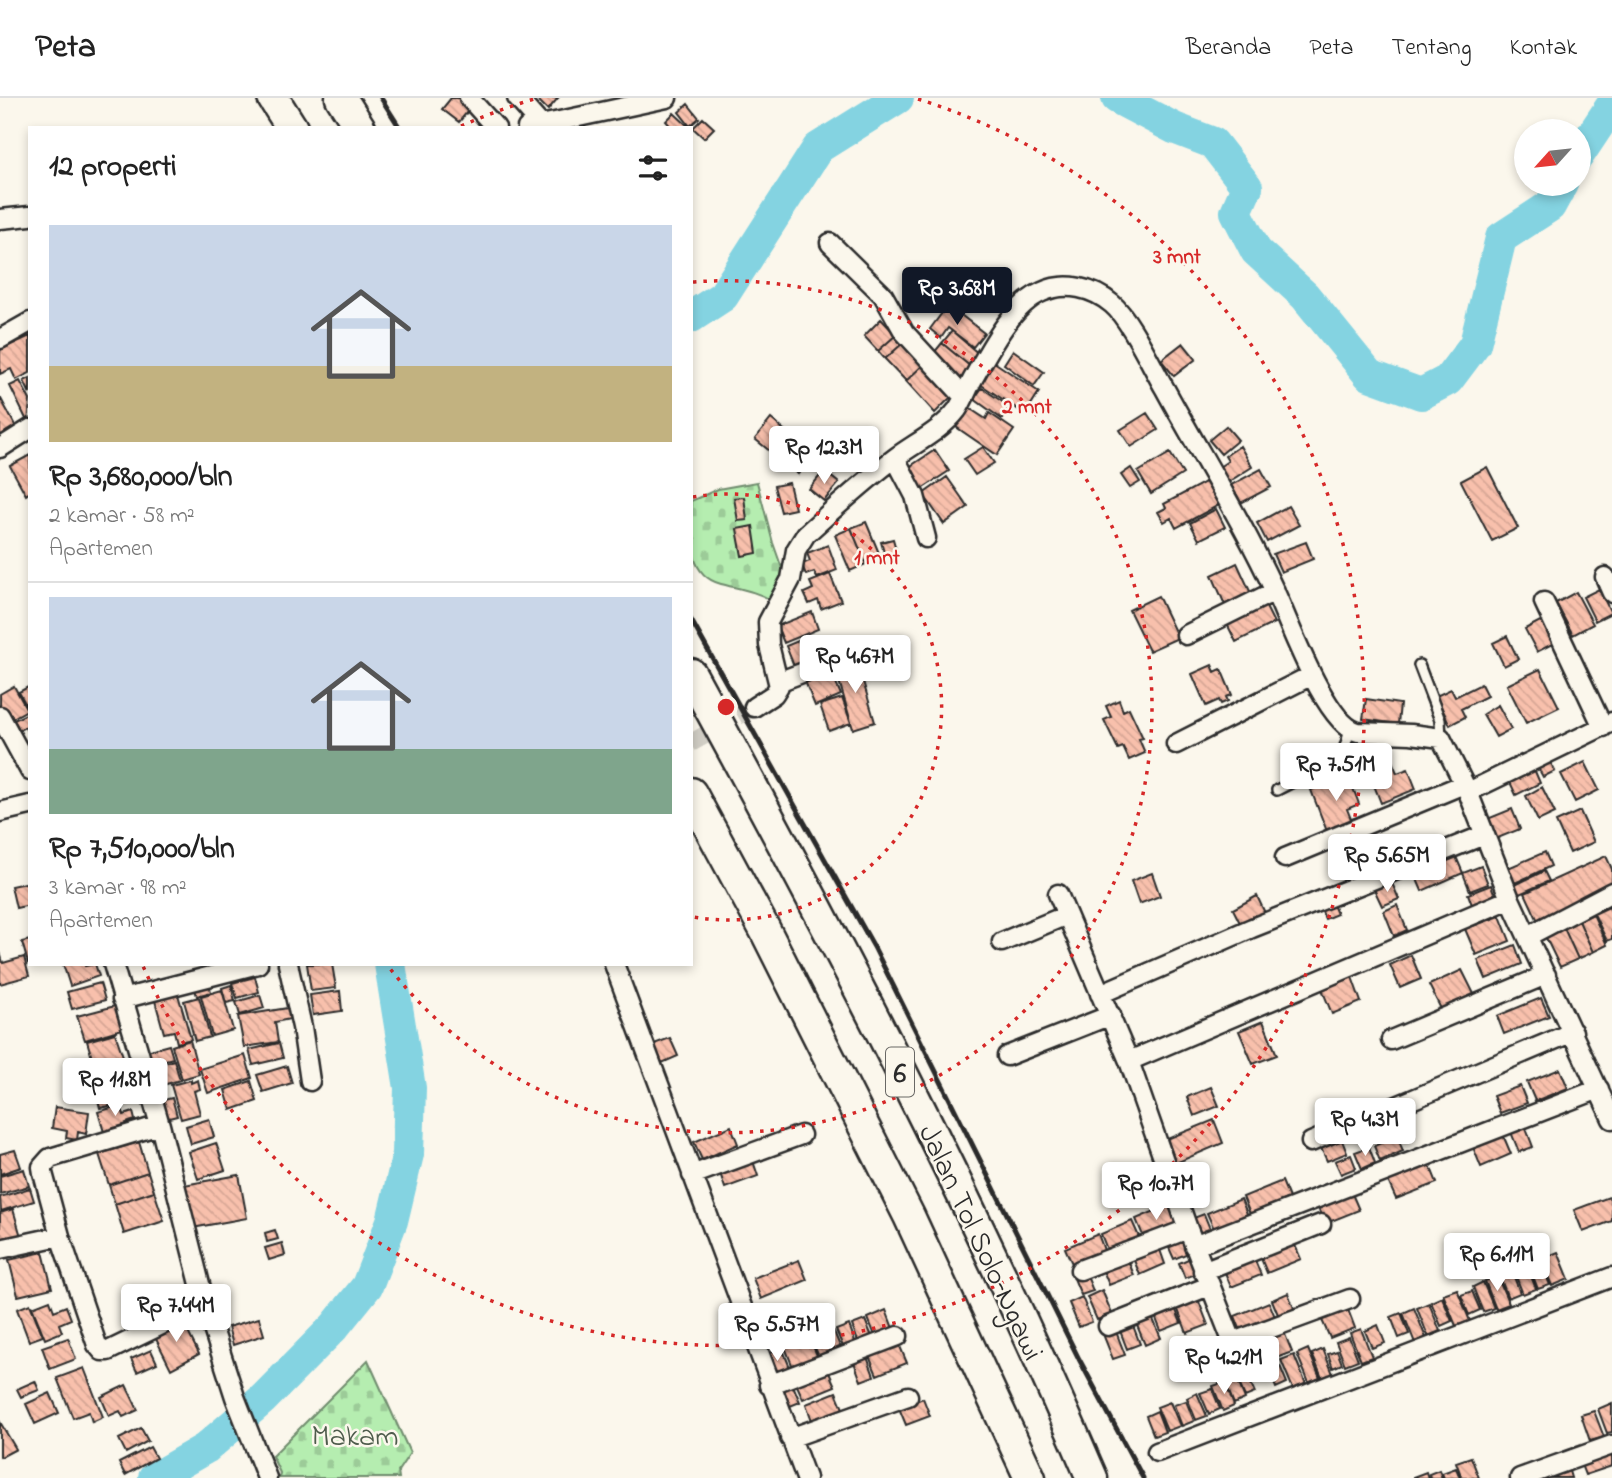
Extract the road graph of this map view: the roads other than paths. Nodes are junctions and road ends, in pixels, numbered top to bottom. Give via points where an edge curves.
1 (273, 98) edge
2 (341, 98) edge
3 (469, 98) edge
4 (517, 98) edge
5 (667, 98) edge
6 (605, 104) edge
7 (291, 126) edge
8 (359, 126) edge
9 (494, 126) edge
10 (534, 126) edge
11 (28, 216) edge
12 (0, 219) edge
13 (830, 243) dead end
14 (28, 323) edge
15 (0, 339) edge
16 (964, 397) junction
17 (28, 430) edge
18 (0, 448) edge
19 (895, 458) junction
20 (926, 538) dead end
21 (1275, 591) junction
22 (1544, 601) dead end
23 (1186, 635) dead end
24 (849, 655) dead end
25 (1419, 664) dead end
26 (1312, 675) junction
27 (693, 678) edge
28 (778, 682) junction
29 (754, 707) tunnel mouth
30 (0, 716) edge
31 (1608, 724) edge
32 (1350, 730) junction
33 (1441, 738) junction
34 (1176, 744) dead end
35 (28, 767) edge
36 (1466, 788) junction
37 (1277, 790) dead end
38 (693, 797) edge
39 (28, 805) edge
40 (0, 812) edge
41 (1484, 835) junction
42 (1285, 858) dead end
43 (1612, 892) edge
44 (1058, 894) dead end
45 (1510, 899) junction
46 (1067, 915) junction
47 (1528, 936) junction
48 (1002, 942) dead end
49 (114, 966) edge
50 (250, 966) edge
51 (288, 966) edge
52 (615, 966) edge
53 (1546, 975) junction
54 (1100, 995) junction
55 (122, 999) junction
56 (1111, 1015) junction
57 (1573, 1032) junction
58 (1391, 1040) dead end
59 (1007, 1056) dead end
60 (1129, 1061) junction
61 (310, 1081) dead end
62 (1599, 1089) junction
63 (1612, 1119) edge
64 (160, 1125) junction
65 (801, 1135) dead end
66 (1311, 1142) dead end
67 (692, 1175) junction
68 (1321, 1224) dead end
69 (1188, 1228) junction
70 (60, 1236) junction
71 (1194, 1246) junction
72 (0, 1249) edge
73 (1080, 1270) dead end
74 (1206, 1278) junction
75 (1612, 1278) edge
76 (1350, 1299) dead end
77 (205, 1304) junction
78 (1108, 1326) dead end
79 (898, 1336) dead end
80 (1233, 1342) junction
81 (1244, 1371) dead end
82 (769, 1385) junction
83 (908, 1396) dead end
84 (790, 1438) junction
85 (1612, 1445) edge
86 (1157, 1452) dead end
87 (267, 1478) edge
88 (806, 1478) edge
89 (1030, 1478) edge
90 (1091, 1478) edge
91 (1520, 1478) edge

1 - 7 highway
2 - 8 highway
3 - 9 street
4 - 10 street
5 - 6 street
6 - 10 street
11 - 12 street
13 - 16 street via 883,295 904,332
14 - 15 street
16 - 19 street via 946,422
16 - 21 street via 1025,302 1062,287 1093,292 1113,305 1128,327
17 - 18 street
19 - 20 street via 915,496
19 - 28 street via 806,534 796,550 791,579 768,622
21 - 23 street
21 - 26 street
22 - 31 street
24 - 28 street
25 - 33 lane via 1440,720
26 - 32 street
26 - 34 street
27 - 90 highway, Jalan Tol Solo–Ngawi / 6 via 808,888 954,1180
28 - 29 street via 774,694
30 - 35 street
31 - 36 street
32 - 33 street
32 - 37 lane via 1344,750 1328,764
33 - 36 street
36 - 41 street
36 - 42 street
38 - 89 highway, Jalan Tol Solo–Ngawi / 6 via 903,1204
39 - 40 street
41 - 45 street
41 - 54 street
43 - 47 street
44 - 46 street
45 - 47 street
45 - 60 street
46 - 48 street
46 - 54 street
47 - 53 street
49 - 55 street
50 - 55 street
51 - 61 street
52 - 67 street
53 - 57 street
53 - 58 street
54 - 56 street
55 - 64 street
56 - 59 street
56 - 60 street
57 - 62 street
57 - 66 street
60 - 69 street
62 - 63 street
62 - 71 street
64 - 70 street via 45,1162 43,1173
64 - 77 street
65 - 67 street
67 - 82 street
68 - 74 street
69 - 71 street
69 - 73 street
70 - 72 street
70 - 77 street via 102,1351
71 - 74 street
74 - 78 street
74 - 80 street
75 - 86 street
76 - 80 street
77 - 87 street
79 - 82 street
80 - 81 street
82 - 84 street
83 - 84 street
84 - 88 street
85 - 91 street

